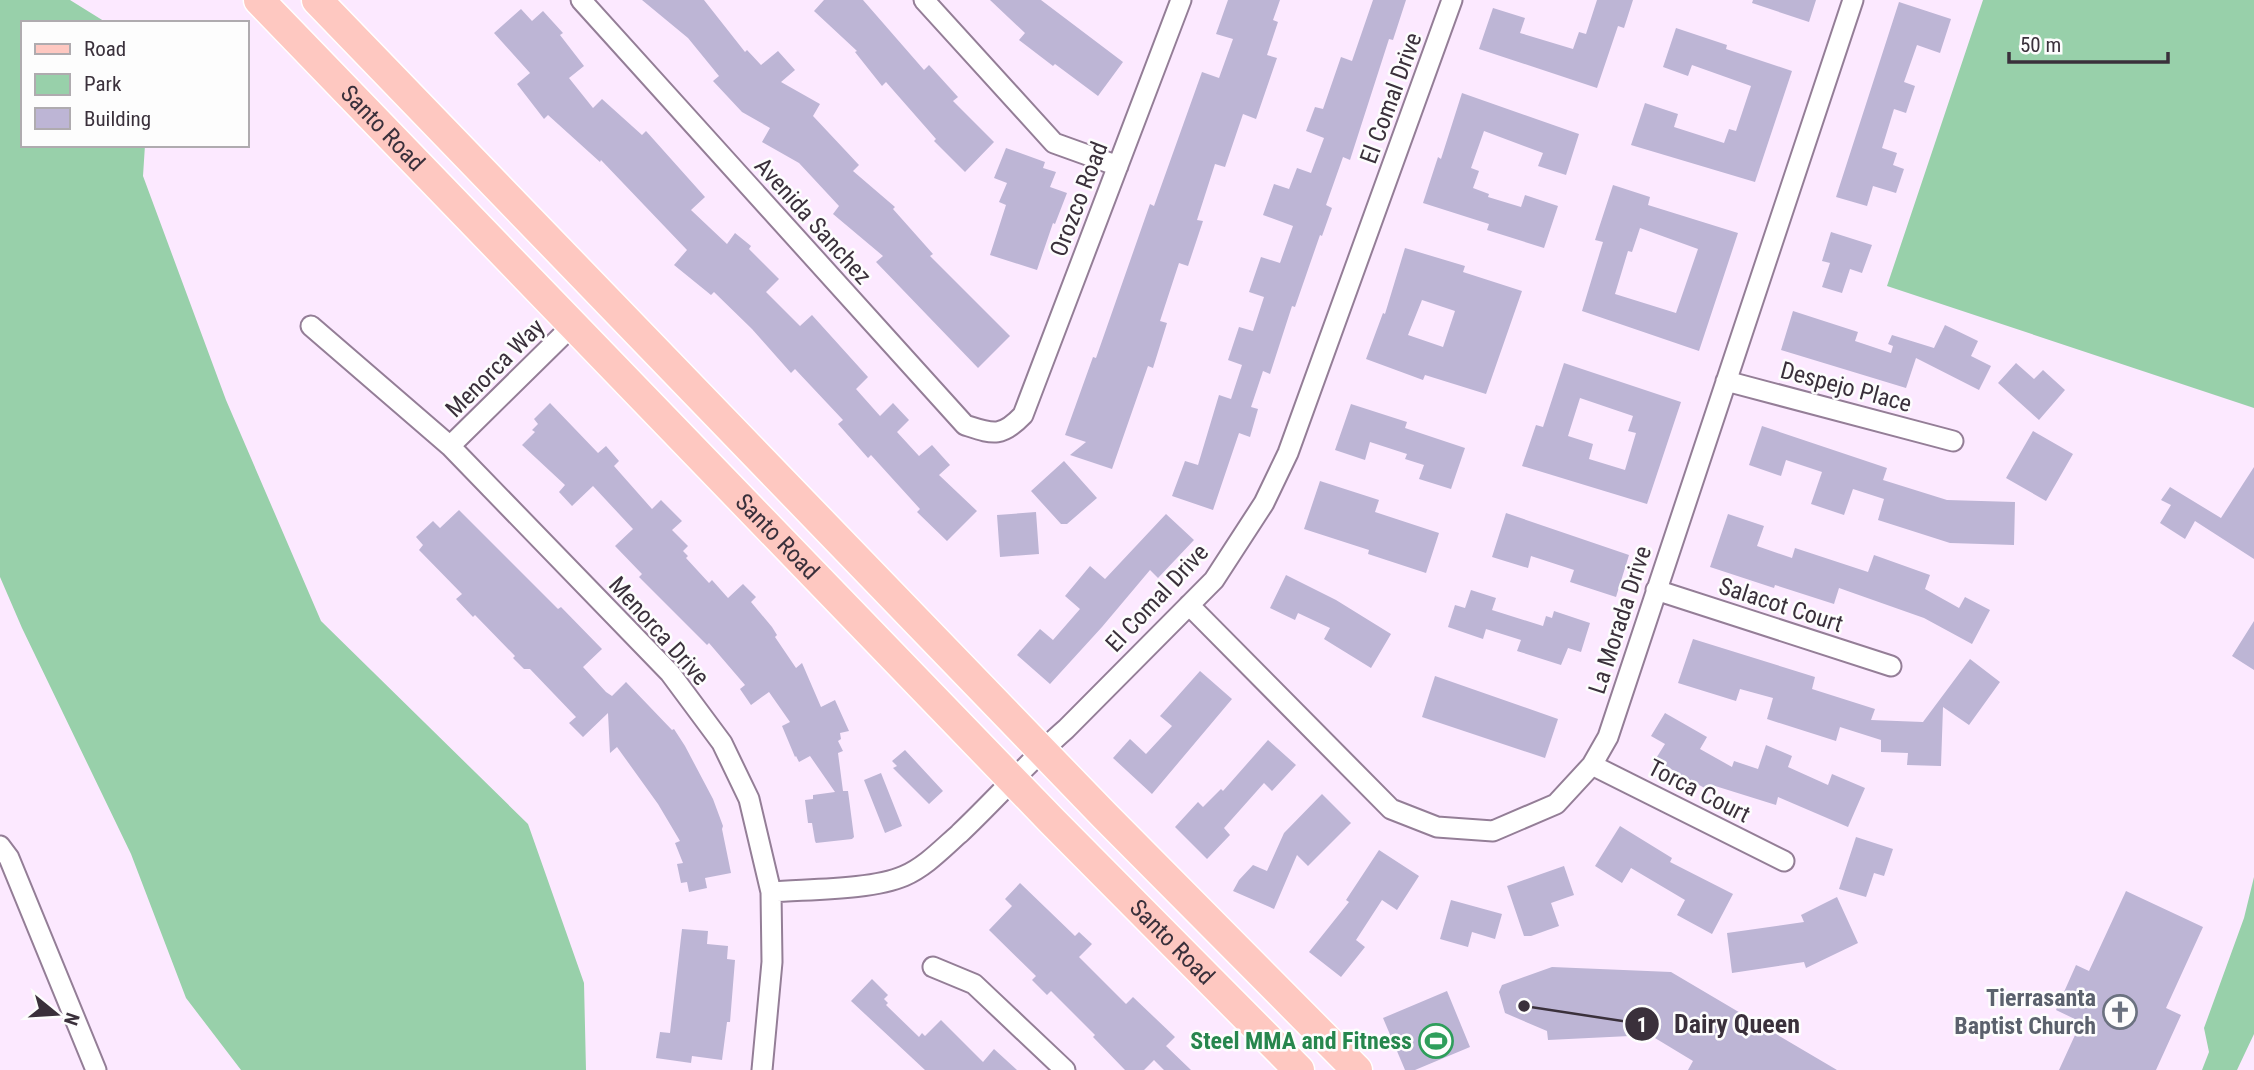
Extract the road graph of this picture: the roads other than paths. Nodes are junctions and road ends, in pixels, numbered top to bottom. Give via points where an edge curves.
1 (259, 0) edge
2 (317, 0) edge
3 (581, 0) edge
4 (924, 0) edge
5 (1181, 0) edge
6 (1452, 0) edge
7 (1853, 0) edge
8 (1118, 166) junction
9 (574, 324) junction
10 (311, 326) dead end
11 (1726, 380) junction
12 (1023, 415) joint
13 (1953, 441) dead end
14 (450, 446) junction
15 (1656, 590) junction
16 (1189, 605) junction
17 (1891, 666) dead end
18 (1042, 750) junction
19 (1592, 765) junction
20 (1014, 780) junction
21 (0, 846) edge
22 (1784, 862) dead end
23 (771, 892) junction
24 (933, 967) dead end
25 (96, 1070) edge
26 (762, 1070) edge
27 (1065, 1070) edge
28 (1299, 1070) edge
29 (1357, 1070) edge

1 - 9 main road, Santo Road
2 - 18 main road, Santo Road
3 - 12 street, Avenida Sanchez via 965,425 992,434 1009,430
4 - 8 street via 1054,143
5 - 8 street, Orozco Road
6 - 16 street, El Comal Drive via 1288,453 1264,503 1214,580
7 - 11 street, La Morada Drive
8 - 12 street, Orozco Road
9 - 14 street, Menorca Way
9 - 20 main road, Santo Road
10 - 14 street, Menorca Drive
11 - 13 street, Despejo Place
11 - 15 street, La Morada Drive
14 - 23 street, Menorca Drive via 670,673 722,743 749,799
15 - 17 street, Salacot Court
15 - 19 street, La Morada Drive via 1608,737
16 - 18 street, El Comal Drive
16 - 19 street, La Morada Drive via 1391,810 1437,827 1493,831 1556,803
18 - 20 street, El Comal Drive
18 - 29 main road, Santo Road
19 - 22 street, Torca Court
20 - 23 street, El Comal Drive via 932,859 904,876 876,884
20 - 28 main road, Santo Road
21 - 25 street via 9,858
23 - 26 street, Menorca Drive via 772,962
24 - 27 street via 974,984

